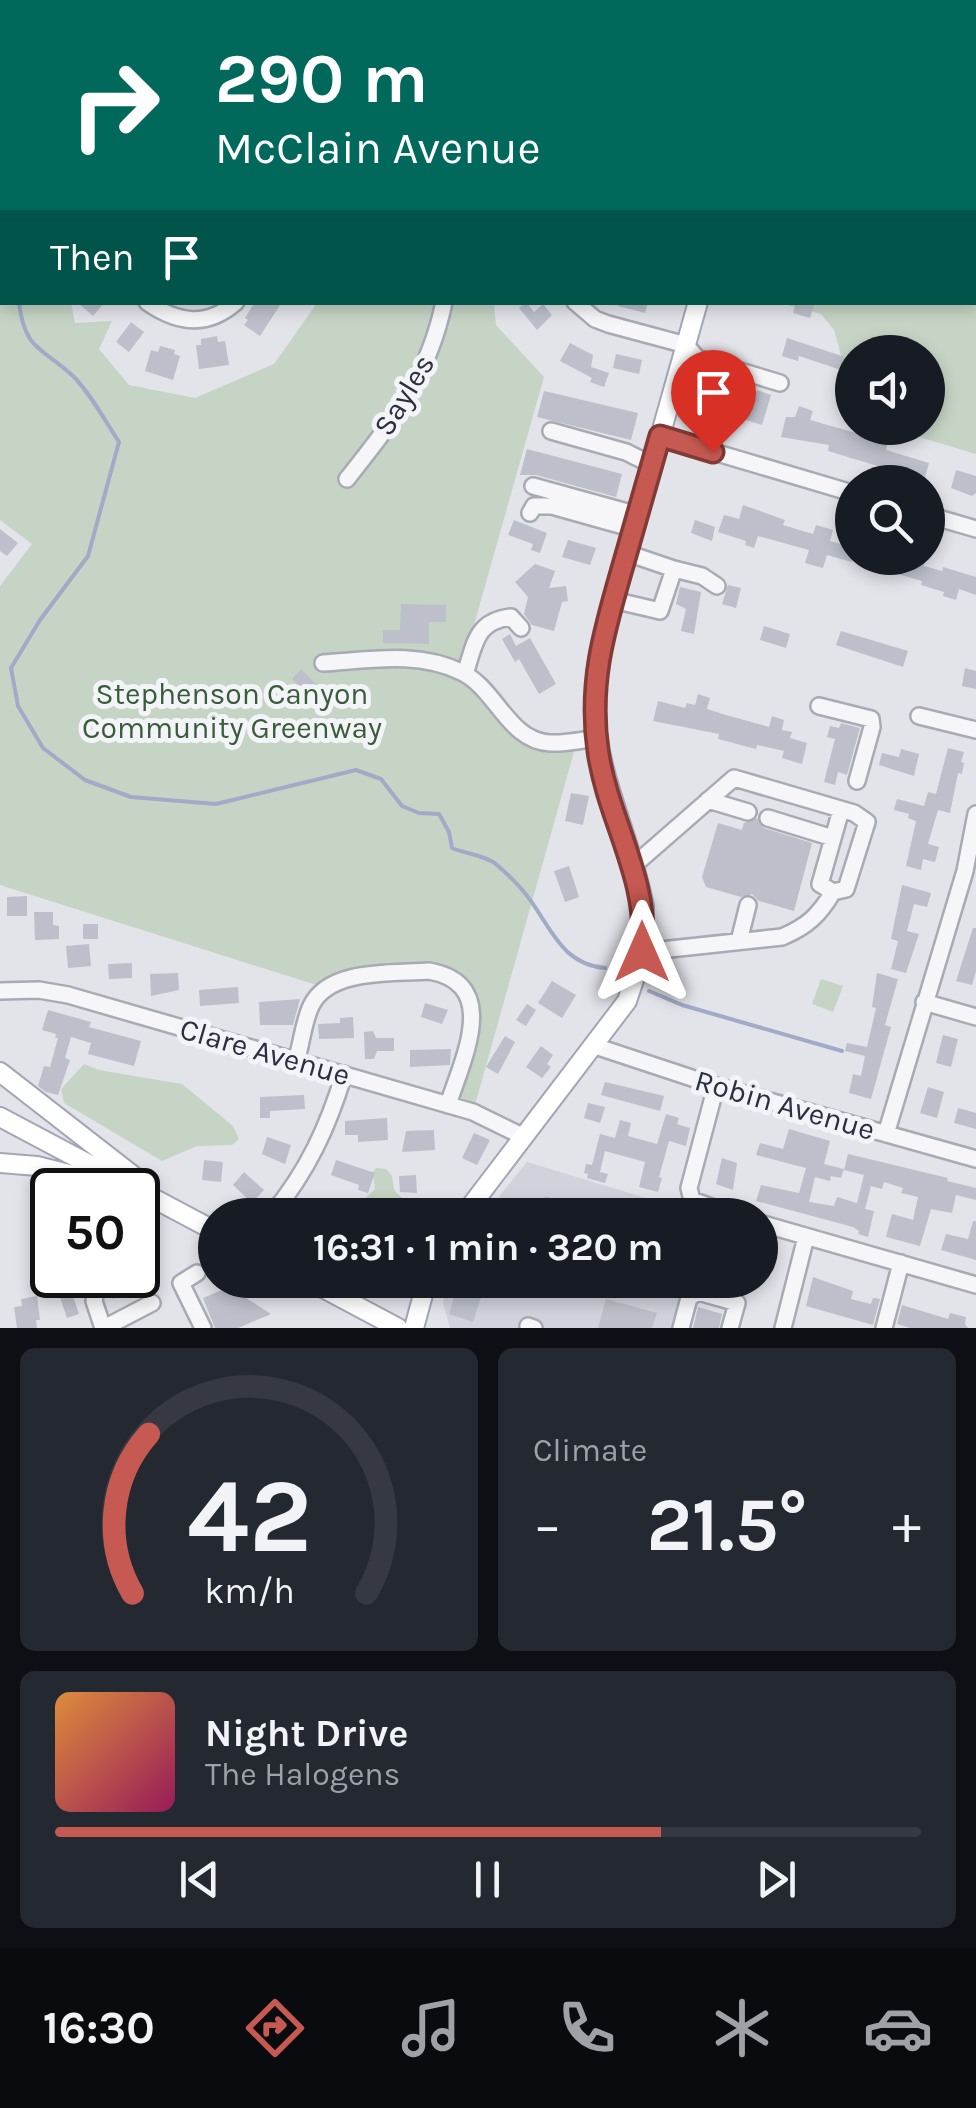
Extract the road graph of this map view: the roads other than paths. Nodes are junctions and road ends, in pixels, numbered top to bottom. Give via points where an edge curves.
1 (151, 305) edge
2 (233, 305) edge
3 (443, 305) edge
4 (579, 305) edge
5 (697, 305) edge
6 (686, 345) junction
7 (780, 382) dead end
8 (551, 431) dead end
9 (660, 436) junction
10 (652, 464) junction
11 (346, 479) dead end
12 (533, 486) dead end
13 (835, 488) edge
14 (530, 513) dead end
15 (945, 520) edge
16 (636, 522) junction
17 (976, 530) edge
18 (627, 553) junction
19 (674, 568) junction
20 (717, 586) dead end
21 (614, 600) junction
22 (522, 628) dead end
23 (324, 663) dead end
24 (465, 674) junction
25 (819, 706) dead end
26 (919, 716) dead end
27 (973, 729) edge
28 (596, 738) junction
29 (856, 781) dead end
30 (708, 800) junction
31 (841, 810) junction
32 (748, 812) dead end
33 (976, 814) edge
34 (768, 818) dead end
35 (833, 838) junction
36 (634, 866) junction
37 (970, 873) edge
38 (833, 892) junction
39 (748, 905) dead end
40 (739, 942) junction
41 (642, 952) junction
42 (0, 991) edge
43 (924, 1002) junction
44 (976, 1017) edge
45 (595, 1046) junction
46 (296, 1060) junction
47 (0, 1072) edge
48 (344, 1074) junction
49 (716, 1086) junction
50 (448, 1105) junction
51 (0, 1117) edge
52 (886, 1134) junction
53 (524, 1137) junction
54 (976, 1160) edge
55 (0, 1163) edge
56 (45, 1168) edge
57 (96, 1168) edge
58 (284, 1198) edge
59 (477, 1198) edge
60 (692, 1198) edge
61 (160, 1202) edge
62 (189, 1217) junction
63 (198, 1222) edge
64 (778, 1229) edge
65 (806, 1238) junction
66 (901, 1263) junction
67 (197, 1273) dead end
68 (976, 1285) edge
69 (94, 1298) edge
70 (342, 1298) edge
71 (422, 1298) edge
72 (152, 1303) dead end
73 (136, 1321) edge
74 (104, 1328) edge
75 (203, 1328) edge
76 (398, 1328) edge
77 (414, 1328) edge
78 (681, 1328) edge
79 (730, 1328) edge
80 (783, 1328) edge
81 (884, 1328) edge

1 - 2 street via 164,314 206,321
3 - 11 street, Sayles via 418,381
4 - 6 street via 608,324
5 - 6 main road
6 - 7 street via 697,358
6 - 9 main road
8 - 10 street
9 - 10 main road
9 - 13 street
10 - 16 main road
12 - 16 street
14 - 16 street via 534,506 552,506
15 - 17 street
16 - 18 main road
18 - 19 street
18 - 21 main road
19 - 20 street
19 - 21 street via 660,610
21 - 28 main road via 595,676
22 - 24 street via 511,617 492,619
23 - 24 street via 425,658
24 - 28 street via 523,734 552,743
25 - 29 street via 871,719
26 - 27 street
28 - 36 main road
30 - 31 street via 734,778
30 - 32 street
30 - 36 street
31 - 35 street
31 - 38 street via 864,817 867,827 846,889
33 - 37 street
34 - 35 street
35 - 38 street via 820,884
36 - 41 main road via 645,918
37 - 43 street
38 - 40 street via 799,930
39 - 40 street
40 - 41 street
41 - 45 main road via 626,1001
42 - 46 street, Clare Avenue via 68,995
43 - 44 street
43 - 52 street
45 - 49 street, Robin Avenue
45 - 53 main road
46 - 48 street, Clare Avenue
46 - 50 street via 308,1012 326,988 350,979 440,973 464,991 472,1009
47 - 62 main road
48 - 50 street, Clare Avenue
48 - 58 street via 322,1137
49 - 52 street, Robin Avenue
49 - 60 street
50 - 53 street, Clare Avenue
51 - 57 main road
52 - 54 street, Robin Avenue
53 - 59 main road
55 - 56 main road
61 - 62 main road
62 - 63 main road
64 - 65 street
65 - 66 street
65 - 80 street
66 - 68 street
66 - 81 street
67 - 75 street via 181,1284
69 - 74 street
70 - 76 main road
71 - 77 main road
72 - 73 street
73 - 74 street
78 - 79 street via 689,1298 698,1292 737,1303

